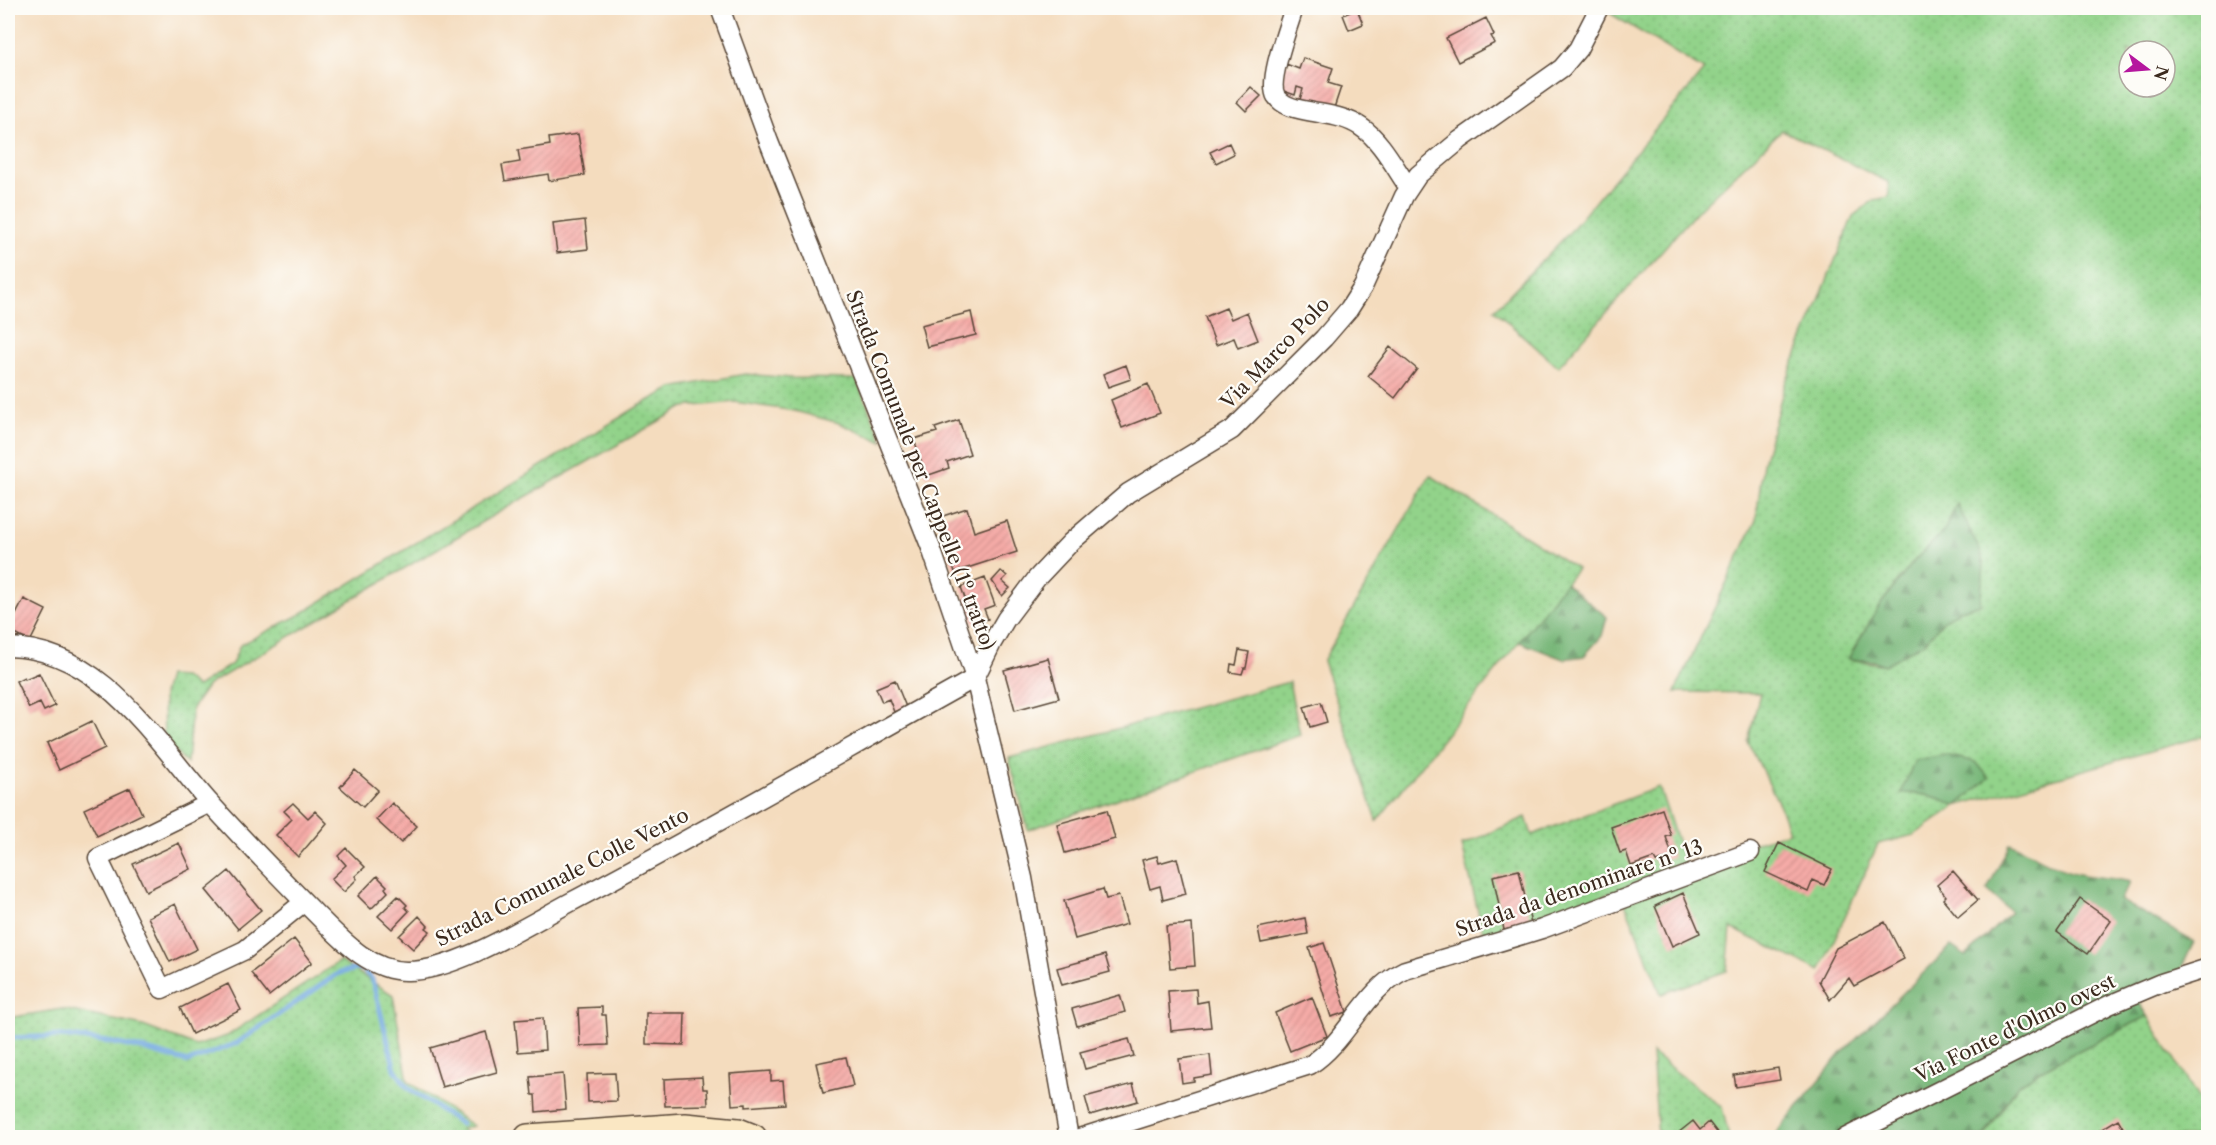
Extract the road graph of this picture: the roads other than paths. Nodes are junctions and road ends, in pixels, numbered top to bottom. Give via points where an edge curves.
1 (720, 8) edge
2 (1294, 8) edge
3 (1599, 8) edge
4 (1409, 188) junction
5 (8, 646) edge
6 (975, 678) junction
7 (210, 803) junction
8 (1750, 852) dead end
9 (304, 902) junction
10 (2208, 968) edge
11 (528, 1137) edge
12 (753, 1137) edge
13 (1069, 1137) edge
14 (1079, 1137) edge
15 (1845, 1137) edge

1 - 6 street, Strada Comunale per Cappelle (1º tratto) via 769,142 931,548
2 - 4 street via 1275,72 1275,94 1290,106 1362,127
3 - 4 street, Via Marco Polo via 1578,49 1562,68 1446,150 1423,169
4 - 6 street, Via Marco Polo via 1363,287 1330,331 1232,430 1128,493 1071,542 1006,619
5 - 7 street, Strada Comunale Colle Vento via 40,651 99,682 130,708
6 - 9 street, Strada Comunale Colle Vento via 620,876 448,964 411,972 379,965 348,945
6 - 13 street, Strada Comunale per Cappelle (1º tratto) via 1023,878
7 - 9 street, Strada Comunale Colle Vento
7 - 9 street via 98,858 162,989 245,950
8 - 14 street, Strada da denominare nº 13 via 1542,929 1405,970 1371,996 1327,1052 1310,1065
10 - 15 street, Via Fonte d'Olmo ovest via 2109,1005
11 - 12 street via 685,1127

